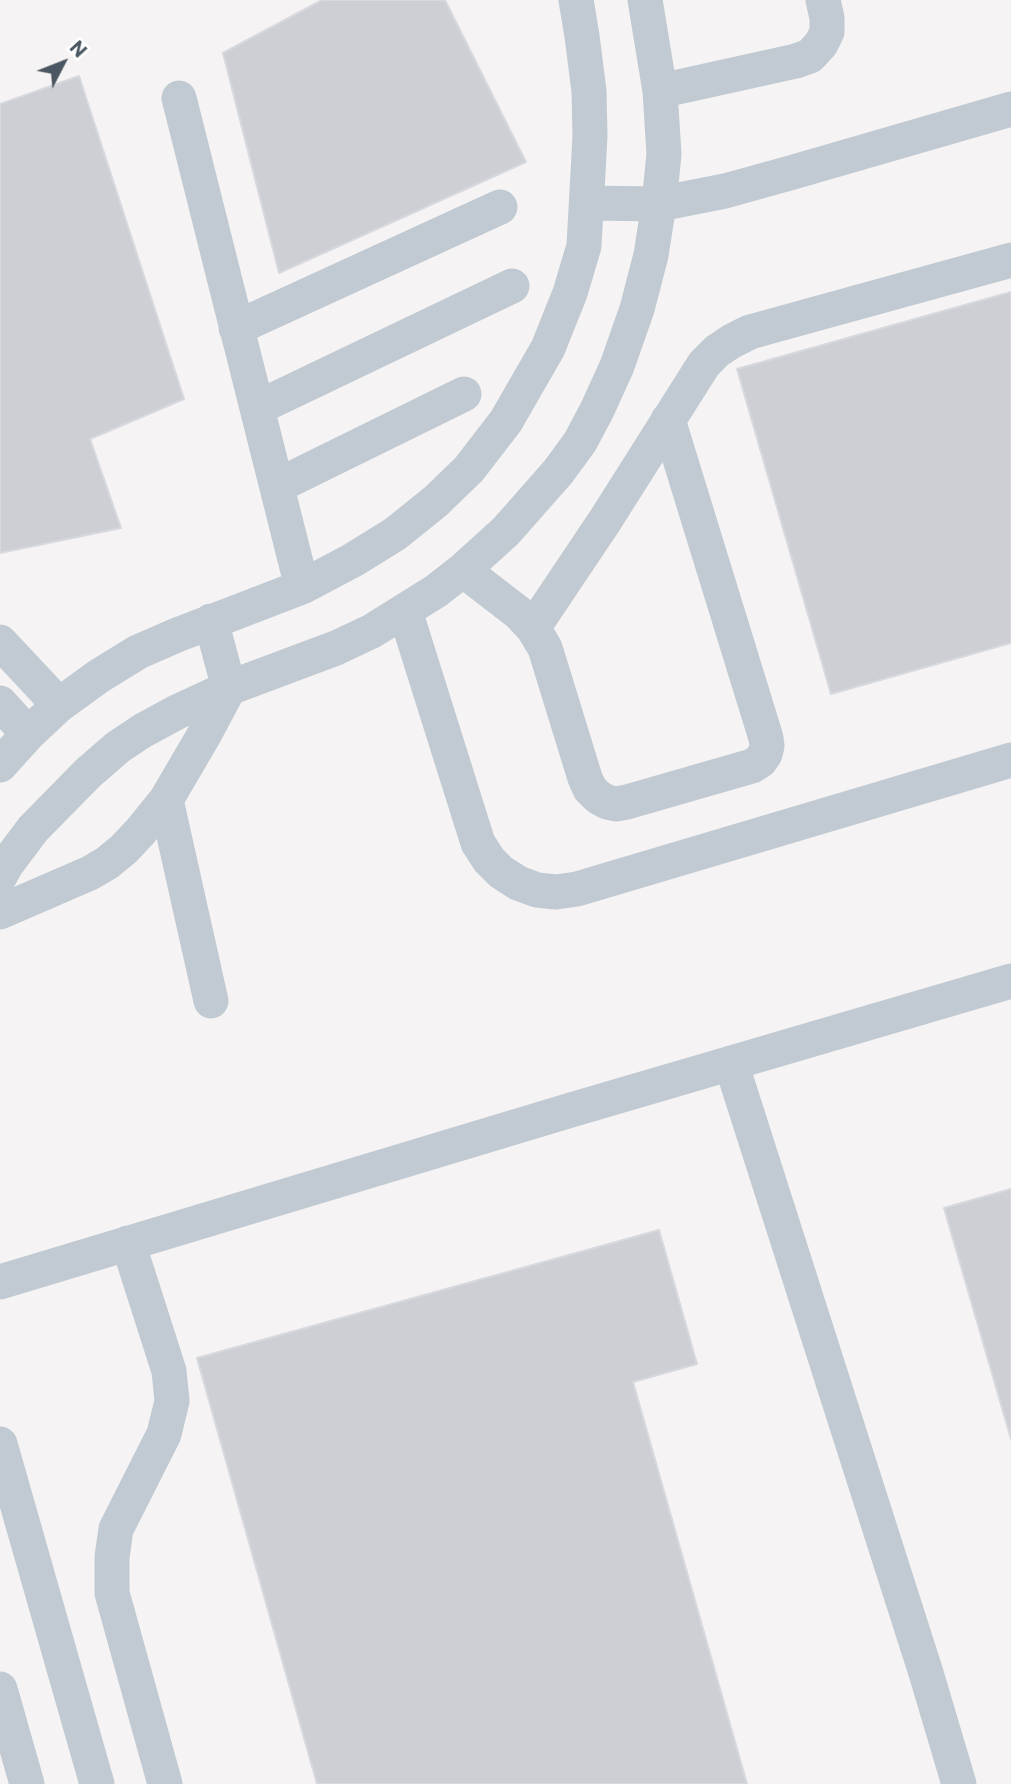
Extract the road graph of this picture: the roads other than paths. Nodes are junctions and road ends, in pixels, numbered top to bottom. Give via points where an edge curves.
1 (576, 0) edge
2 (645, 0) edge
3 (823, 0) edge
4 (660, 91) junction
5 (179, 98) dead end
6 (1011, 109) edge
7 (587, 204) junction
8 (659, 205) junction
9 (500, 207) dead end
10 (1011, 260) edge
11 (512, 286) dead end
12 (236, 328) junction
13 (464, 394) dead end
14 (257, 408) junction
15 (668, 420) junction
16 (277, 486) junction
17 (463, 570) junction
18 (302, 587) junction
19 (405, 611) junction
20 (211, 621) junction
21 (533, 628) junction
22 (0, 642) edge
23 (229, 688) junction
24 (0, 702) edge
25 (59, 705) junction
26 (28, 734) junction
27 (1011, 760) edge
28 (0, 765) edge
29 (166, 800) junction
30 (0, 876) edge
31 (0, 912) edge
32 (1011, 981) edge
33 (211, 1001) dead end
34 (731, 1063) junction
35 (128, 1243) junction
36 (0, 1282) edge
37 (0, 1444) edge
38 (0, 1689) edge
39 (16, 1766) edge
40 (97, 1784) edge
41 (165, 1784) edge
42 (959, 1784) edge

1 - 7 street via 589,90
2 - 4 street
3 - 4 street via 827,32 810,56
4 - 8 street via 664,154
5 - 12 street
6 - 8 street via 725,191
7 - 8 street
7 - 18 street via 584,246 570,293 548,348 506,421 469,469 396,534
8 - 17 street via 637,309 617,366 586,431 529,506
9 - 12 street
10 - 15 street via 750,332 704,364
11 - 14 street
12 - 14 street
13 - 16 street
14 - 16 street
15 - 21 street
15 - 21 street via 766,738 765,754 752,765 627,803 607,802 590,789 585,778 545,648
16 - 18 street
17 - 19 street
17 - 21 street
18 - 20 street
19 - 23 street via 336,648
19 - 27 street via 478,843 501,872 537,890 577,889
20 - 23 street
20 - 25 street via 138,652
22 - 25 street
23 - 29 street
23 - 30 street via 118,747 33,829
24 - 26 street
25 - 26 street
26 - 28 street
29 - 31 street via 107,863
29 - 33 street
32 - 34 street
34 - 35 street
34 - 42 street
35 - 36 street
35 - 41 street via 169,1371 172,1401 164,1434 116,1529 112,1593
37 - 40 street
38 - 39 street

